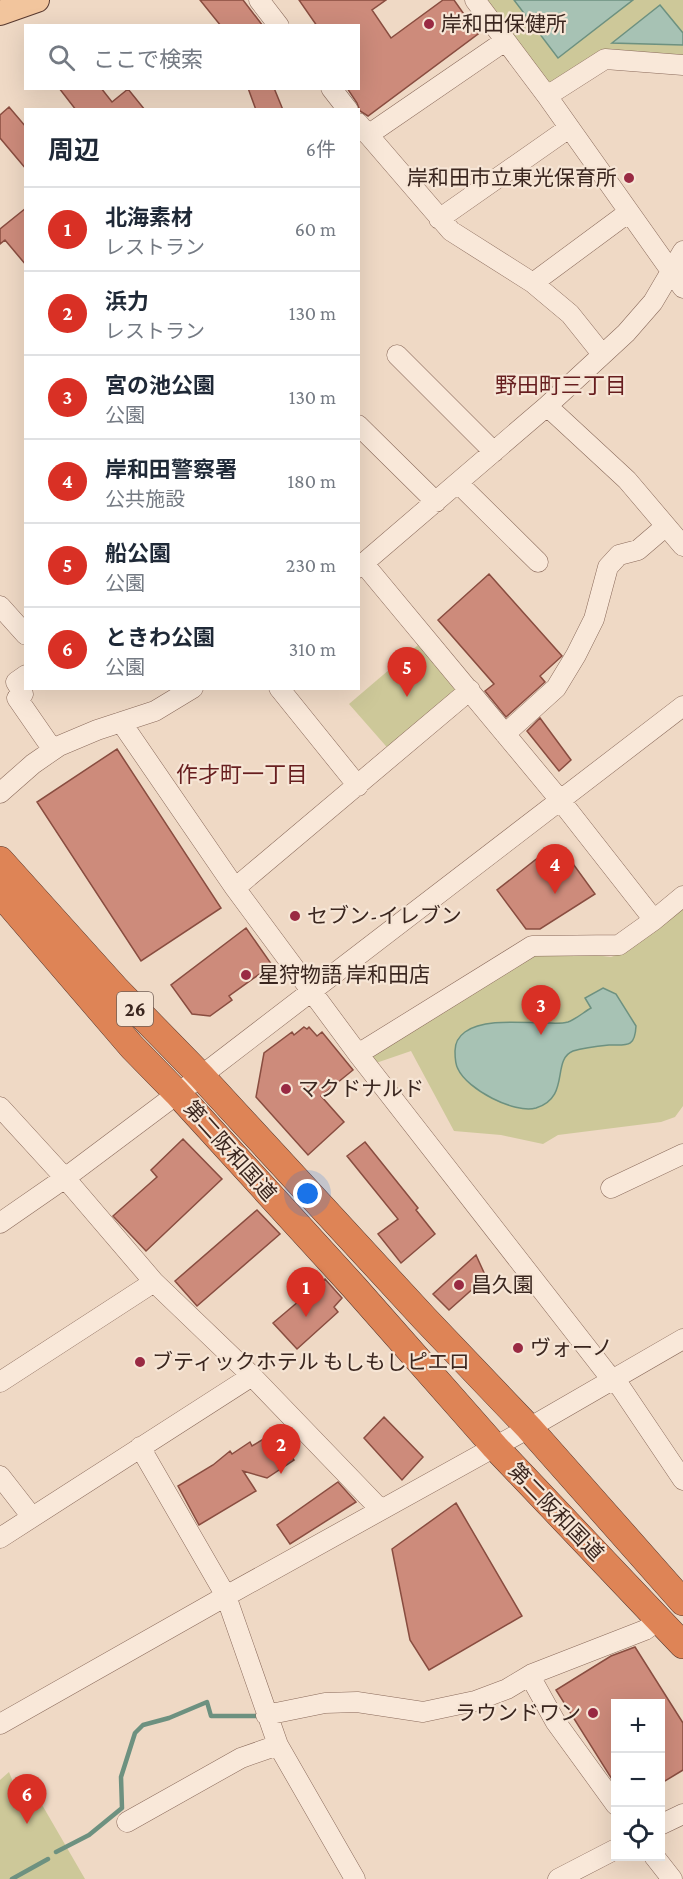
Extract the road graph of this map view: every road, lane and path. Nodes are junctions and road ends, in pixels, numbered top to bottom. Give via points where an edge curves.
1 (37, 0) edge
2 (259, 0) edge
3 (475, 0) edge
4 (0, 13) edge
5 (277, 24) edge
6 (505, 41) junction
7 (683, 66) edge
8 (333, 90) edge
9 (547, 96) junction
10 (346, 108) edge
11 (569, 128) junction
12 (363, 129) edge
13 (629, 212) junction
14 (439, 219) junction
15 (683, 250) edge
16 (671, 271) junction
17 (533, 283) junction
18 (683, 288) edge
19 (602, 354) junction
20 (397, 356) dead end
21 (547, 406) junction
22 (360, 427) edge
23 (494, 452) junction
24 (458, 483) junction
25 (436, 502) junction
26 (666, 526) junction
27 (683, 546) edge
28 (538, 562) dead end
29 (361, 566) edge
30 (0, 606) edge
31 (24, 633) edge
32 (24, 676) edge
33 (190, 690) edge
34 (281, 690) edge
35 (470, 690) junction
36 (683, 706) edge
37 (121, 722) junction
38 (505, 734) junction
39 (53, 750) junction
40 (358, 786) junction
41 (0, 793) edge
42 (560, 800) junction
43 (0, 840) edge
44 (0, 860) edge
45 (235, 888) junction
46 (0, 892) edge
47 (683, 896) edge
48 (0, 912) edge
49 (654, 921) junction
50 (66, 952) junction
51 (312, 991) junction
52 (358, 1054) junction
53 (201, 1076) junction
54 (177, 1093) junction
55 (0, 1107) edge
56 (683, 1154) edge
57 (65, 1178) junction
58 (611, 1188) dead end
59 (0, 1223) edge
60 (154, 1282) junction
61 (683, 1339) edge
62 (252, 1376) junction
63 (612, 1380) junction
64 (0, 1382) edge
65 (529, 1428) junction
66 (140, 1447) junction
67 (495, 1447) junction
68 (0, 1476) edge
69 (683, 1480) edge
70 (381, 1510) junction
71 (32, 1516) junction
72 (0, 1538) edge
73 (226, 1596) junction
74 (683, 1602) edge
75 (659, 1620) junction
76 (683, 1645) edge
77 (530, 1676) junction
78 (266, 1715) junction
79 (0, 1724) edge
80 (278, 1745) junction
81 (611, 1799) edge
82 (683, 1814) edge
83 (127, 1822) dead end
84 (665, 1823) edge
85 (611, 1851) edge
86 (657, 1861) edge
87 (355, 1879) edge
88 (558, 1879) edge
89 (672, 1879) edge

1 - 4 main road
2 - 5 street
3 - 6 street
6 - 9 street
6 - 12 street
7 - 9 street via 605,59
8 - 10 street
9 - 11 street
11 - 13 street
11 - 14 street
12 - 14 street
13 - 16 street
13 - 17 street
14 - 17 street via 451,231
15 - 16 street
16 - 18 street
16 - 19 street via 653,302
17 - 19 street via 570,314
19 - 21 street
20 - 23 street
21 - 23 street
21 - 26 street via 627,480
22 - 25 street
23 - 24 street
24 - 25 street
24 - 28 street
25 - 29 street
26 - 27 street
26 - 38 street via 638,550 620,555 608,567 594,619 556,688
29 - 35 street
30 - 31 street
32 - 39 street via 16,682 23,694 17,698
33 - 37 street via 155,711
34 - 40 street
35 - 38 street
35 - 40 street
36 - 42 street
37 - 39 street
37 - 45 street
38 - 42 street
39 - 41 street
40 - 45 street
42 - 49 street
42 - 51 street
43 - 50 highway, 26 via 63,913
44 - 50 highway, 第二阪和国道 / 26
45 - 51 street
46 - 50 highway, 第二阪和国道 / 26
47 - 49 street
48 - 50 highway, 26 via 28,943
49 - 52 street via 619,945 532,946
50 - 53 highway, 第二阪和国道 / 26 via 117,990
50 - 54 highway, 第二阪和国道 / 26 via 132,1047
51 - 52 street
51 - 53 street
52 - 63 street
53 - 54 street
53 - 65 highway, 第二阪和国道 / 26
54 - 57 street
54 - 67 highway, 第二阪和国道 / 26
55 - 57 street
56 - 58 street
57 - 59 street
57 - 60 street
60 - 62 street
60 - 64 street
61 - 63 street
62 - 66 street
62 - 70 street
63 - 65 street
63 - 69 street
65 - 67 street
65 - 74 highway, 第二阪和国道 / 26
66 - 71 street
66 - 73 street
67 - 70 street
67 - 75 highway, 第二阪和国道 / 26
68 - 71 street
70 - 73 street
71 - 72 street
73 - 78 street
73 - 79 street
75 - 76 highway, 第二阪和国道 / 26
75 - 77 street via 645,1630
77 - 78 street via 475,1701 423,1712 357,1702 325,1703
77 - 81 street via 555,1721
78 - 80 street
80 - 83 street via 241,1758
80 - 87 street
82 - 84 street
85 - 88 street
86 - 89 street

